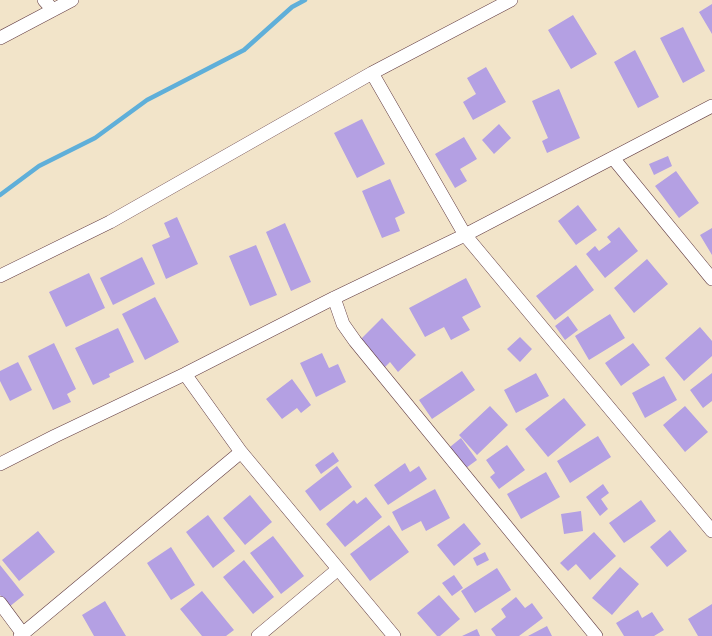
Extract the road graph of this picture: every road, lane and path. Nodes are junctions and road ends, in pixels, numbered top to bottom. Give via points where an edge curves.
1 (72, 0) edge
2 (511, 0) edge
3 (48, 5) edge
4 (0, 38) edge
5 (372, 73) junction
6 (712, 106) edge
7 (613, 158) junction
8 (465, 235) junction
9 (0, 276) edge
10 (712, 279) edge
11 (334, 298) junction
12 (185, 374) junction
13 (241, 452) junction
14 (0, 464) edge
15 (712, 531) edge
16 (337, 570) junction
17 (0, 603) edge
18 (21, 635) edge
19 (258, 636) edge
20 (394, 636) edge
21 (596, 636) edge

1 - 3 street
2 - 5 street
3 - 4 street
5 - 8 street
5 - 9 street via 110,222
6 - 7 street
7 - 8 street
7 - 10 street
8 - 11 street
8 - 15 street
11 - 12 street
11 - 21 street via 343,324 355,341
12 - 13 street
12 - 14 street
13 - 16 street
13 - 18 street
16 - 19 street
16 - 20 street
17 - 18 street

